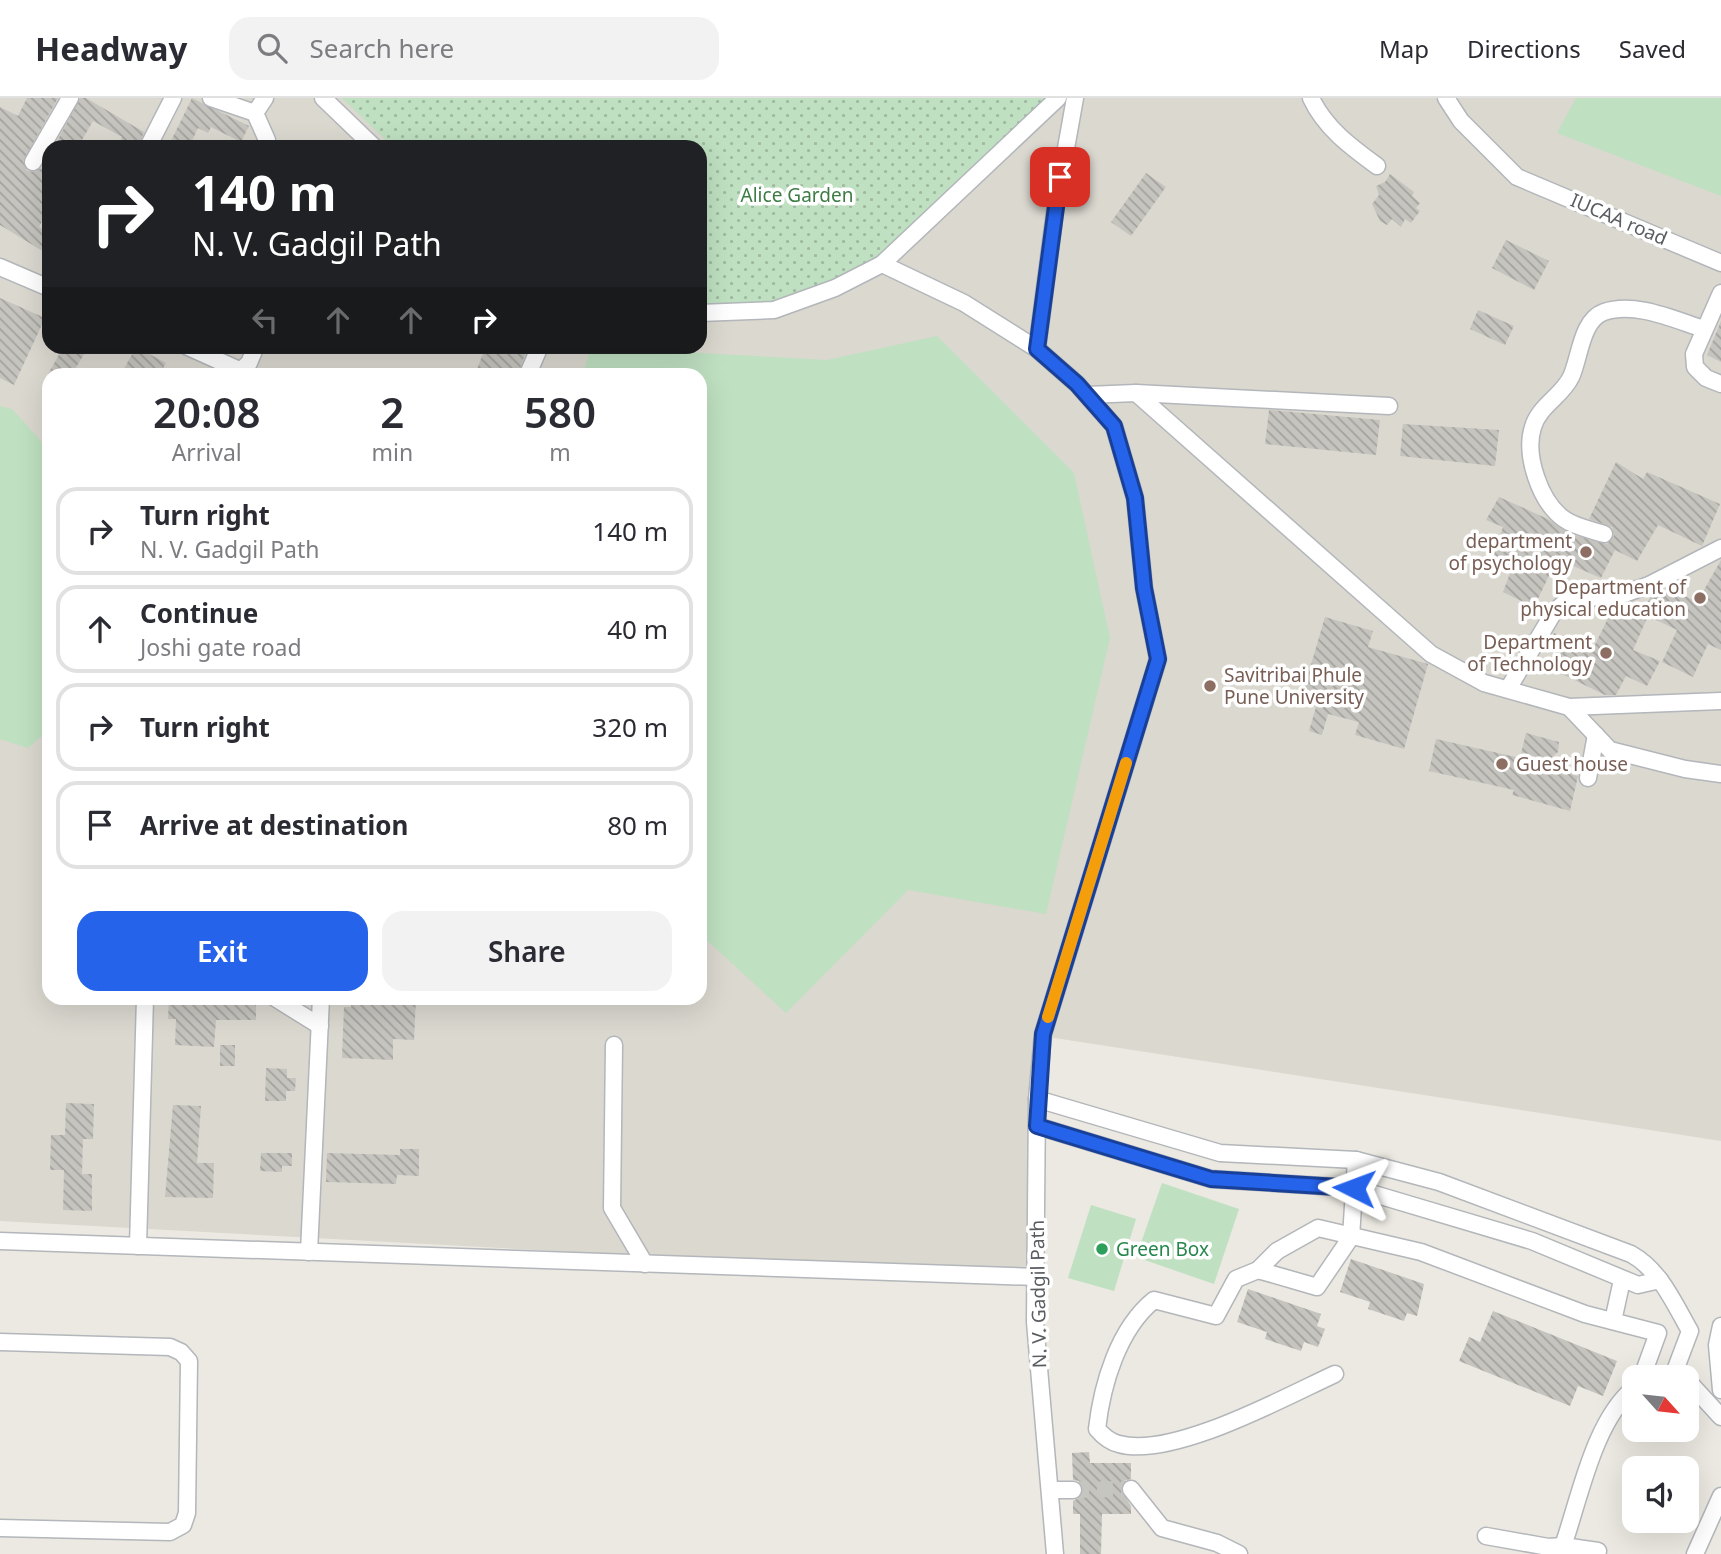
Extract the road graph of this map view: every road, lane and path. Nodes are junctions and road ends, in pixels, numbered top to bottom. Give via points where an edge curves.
1 (70, 98) edge
2 (173, 98) edge
3 (211, 98) edge
4 (265, 98) edge
5 (323, 98) edge
6 (1058, 98) edge
7 (1075, 98) edge
8 (1311, 98) edge
9 (1446, 98) edge
10 (255, 114) junction
11 (46, 140) edge
12 (152, 140) edge
13 (266, 140) edge
14 (367, 140) edge
15 (42, 146) edge
16 (33, 162) dead end
17 (1377, 166) dead end
18 (1721, 263) edge
19 (882, 264) junction
20 (0, 267) edge
21 (42, 285) edge
22 (1721, 293) edge
23 (707, 313) edge
24 (1704, 329) junction
25 (1037, 349) junction
26 (202, 354) edge
27 (231, 368) edge
28 (1721, 384) edge
29 (1136, 393) junction
30 (1087, 395) junction
31 (1389, 406) dead end
32 (1604, 534) dead end
33 (1721, 548) edge
34 (1508, 690) junction
35 (1721, 701) edge
36 (1569, 707) junction
37 (1596, 735) junction
38 (1721, 774) edge
39 (1588, 778) dead end
40 (145, 1005) edge
41 (286, 1005) edge
42 (321, 1005) edge
43 (320, 1026) junction
44 (614, 1045) dead end
45 (1037, 1099) junction
46 (1037, 1126) junction
47 (1356, 1160) junction
48 (1354, 1188) junction
49 (1351, 1237) junction
50 (0, 1241) edge
51 (138, 1246) junction
52 (309, 1252) junction
53 (645, 1264) junction
54 (1258, 1270) junction
55 (1036, 1277) junction
56 (1622, 1280) junction
57 (1660, 1280) junction
58 (1613, 1321) junction
59 (1721, 1326) edge
60 (0, 1342) edge
61 (1646, 1365) edge
62 (1677, 1365) edge
63 (1335, 1374) dead end
64 (1721, 1390) edge
65 (1699, 1393) edge
66 (1622, 1398) edge
67 (1721, 1417) edge
68 (1131, 1489) dead end
69 (1051, 1490) junction
70 (1073, 1490) tunnel mouth
71 (1721, 1496) edge
72 (0, 1528) edge
73 (1486, 1536) dead end
74 (1563, 1546) junction
75 (1055, 1554) edge
76 (1239, 1554) edge
77 (1597, 1554) edge
78 (1695, 1554) edge

1 - 11 street
2 - 12 street
3 - 10 street
4 - 10 street
5 - 14 street
6 - 19 street
7 - 25 street
8 - 17 street via 1319,115 1348,145
9 - 18 street, IUCAA road via 1461,121 1517,177
10 - 13 street
15 - 16 street
19 - 23 street via 835,288 774,310
19 - 25 street, N. V. Gadgil Path via 964,303
20 - 21 street
22 - 24 street
24 - 28 street via 1695,367
24 - 32 street via 1649,312 1603,312 1591,323 1562,393 1545,406 1533,426 1530,455 1548,501 1564,520
25 - 30 street, N. V. Gadgil Path
26 - 27 street
29 - 30 street
29 - 31 street
29 - 34 street via 1431,654
30 - 45 street, N. V. Gadgil Path via 1114,426 1135,498 1144,588 1158,659 1043,1034
33 - 34 street via 1616,597 1570,598 1554,612
34 - 36 street
35 - 36 street
36 - 37 street
37 - 38 street via 1610,750
37 - 39 street
40 - 51 street
41 - 43 street
42 - 43 street
43 - 52 street
44 - 53 street via 611,1208
45 - 46 street, N. V. Gadgil Path
45 - 47 street via 1220,1153
46 - 48 street via 1211,1179
46 - 55 street, N. V. Gadgil Path
47 - 48 street
47 - 57 street via 1439,1182 1630,1254 1647,1263
48 - 49 street
48 - 56 street via 1532,1241
49 - 54 street via 1318,1228 1278,1251
49 - 54 street via 1317,1287
49 - 58 street via 1421,1252
50 - 51 street
51 - 52 street
52 - 53 street
53 - 55 street
54 - 63 street via 1236,1279 1216,1316 1153,1300 1146,1306 1117,1350 1097,1429 1120,1445 1158,1446 1226,1424
55 - 69 street, N. V. Gadgil Path via 1035,1322
56 - 57 street via 1638,1285
56 - 58 street
57 - 62 street via 1690,1331
58 - 61 street via 1658,1333
59 - 64 street via 1717,1345
60 - 72 street via 170,1347 189,1361 187,1513 183,1525 170,1532
65 - 67 street
66 - 74 street via 1606,1420
68 - 76 street via 1162,1528
69 - 70 street
69 - 75 street, N. V. Gadgil Path
71 - 78 street
73 - 74 street
74 - 77 street

